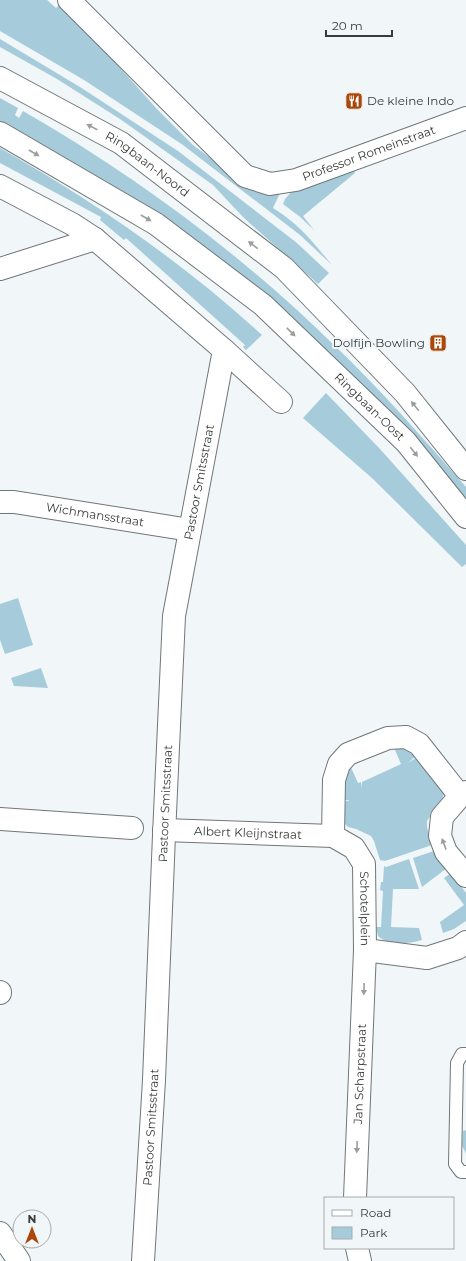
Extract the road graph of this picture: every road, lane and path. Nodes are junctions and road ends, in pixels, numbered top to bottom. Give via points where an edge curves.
1 (69, 0) edge
2 (0, 78) edge
3 (466, 118) edge
4 (0, 133) edge
5 (0, 186) edge
6 (95, 239) junction
7 (0, 269) edge
8 (224, 350) junction
9 (281, 402) dead end
10 (466, 469) edge
11 (0, 502) edge
12 (466, 518) edge
13 (190, 530) junction
14 (463, 794) edge
15 (0, 819) edge
16 (132, 828) dead end
17 (164, 830) junction
18 (333, 836) junction
19 (466, 876) edge
20 (466, 942) edge
21 (366, 950) junction
22 (466, 1054) edge
23 (466, 1172) edge
24 (355, 1197) edge
25 (0, 1233) edge
26 (357, 1249) edge
27 (18, 1261) edge
28 (143, 1261) edge
29 (360, 1261) edge

1 - 3 street, Professor Romeinstraat via 245,176 270,184 296,180
10 -> 2 street, Ringbaan-Noord via 405,392 284,268 121,143
4 -> 12 street, Ringbaan-Oost via 156,224 263,305 406,442
5 - 6 street
6 - 7 street
6 - 8 street
8 - 9 street
8 - 13 street, Pastoor Smitsstraat
11 - 13 street, Wichmansstraat via 14,502
13 - 17 street, Pastoor Smitsstraat via 174,616
14 - 18 street via 419,744 406,737 388,738 348,754 339,764 334,780
19 -> 14 street via 446,852 440,836 442,817
15 - 16 street
17 - 18 street, Albert Kleijnstraat
17 - 28 street, Pastoor Smitsstraat via 154,1080
18 - 21 street, Schotelplein via 354,848 364,864
20 - 21 street, Schotelplein via 458,948 427,958
21 -> 24 street, Jan Scharpstraat
22 - 23 lane via 462,1054 457,1063 455,1164 461,1172
25 - 27 street
26 - 29 street

